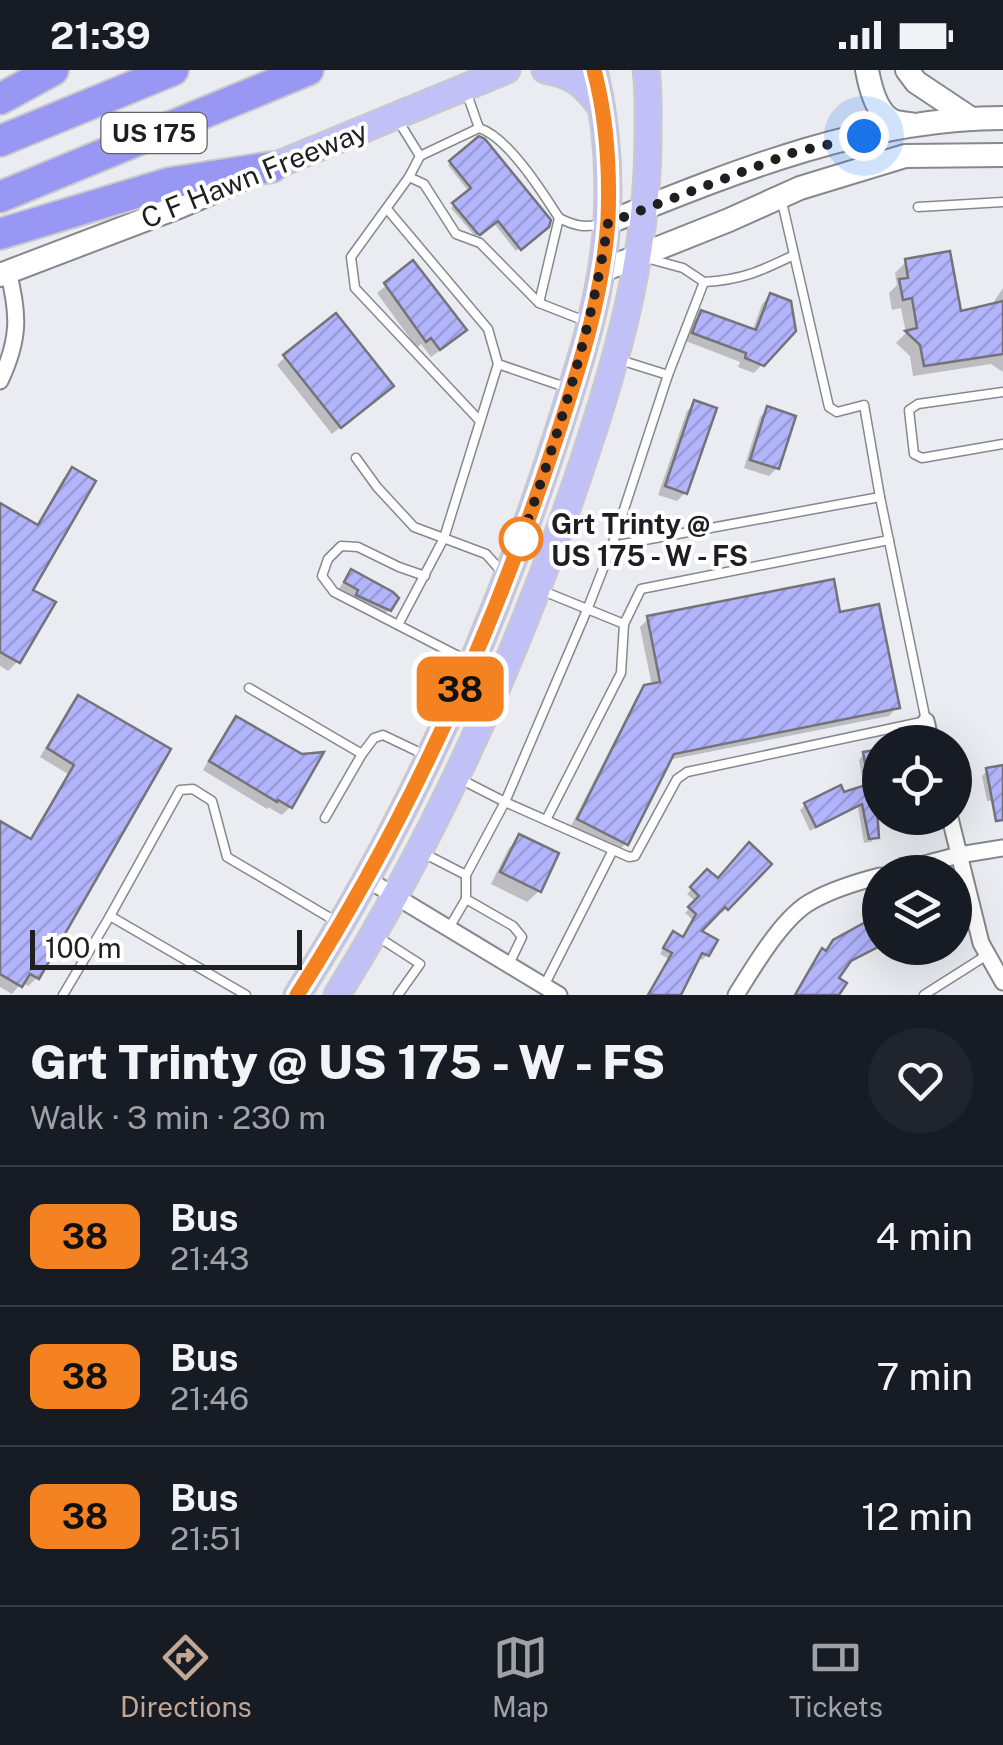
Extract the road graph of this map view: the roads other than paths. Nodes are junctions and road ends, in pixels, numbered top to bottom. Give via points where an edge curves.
1 (53, 70) edge
2 (173, 70) edge
3 (308, 70) edge
4 (507, 70) edge
5 (545, 70) edge
6 (594, 70) edge
7 (866, 70) edge
8 (907, 70) edge
9 (652, 76) edge
10 (464, 88) junction
11 (0, 99) edge
12 (603, 110) junction
13 (396, 116) junction
14 (970, 118) junction
15 (1003, 118) edge
16 (912, 124) junction
17 (479, 128) junction
18 (0, 141) edge
19 (948, 154) junction
20 (1003, 155) edge
21 (420, 156) junction
22 (272, 166) junction
23 (410, 177) junction
24 (0, 196) edge
25 (781, 197) junction
26 (1003, 202) edge
27 (918, 207) dead end
28 (388, 208) junction
29 (646, 208) junction
30 (559, 218) junction
31 (608, 223) junction
32 (0, 234) edge
33 (640, 256) junction
34 (794, 256) junction
35 (600, 270) junction
36 (4, 273) edge
37 (704, 282) junction
38 (539, 303) junction
39 (590, 322) junction
40 (616, 358) junction
41 (498, 364) junction
42 (668, 375) junction
43 (0, 381) edge
44 (572, 390) junction
45 (1003, 392) edge
46 (480, 420) junction
47 (1003, 444) edge
48 (356, 458) dead end
49 (880, 496) junction
50 (444, 538) junction
51 (889, 540) junction
52 (612, 546) junction
53 (425, 576) junction
54 (508, 578) junction
55 (538, 590) junction
56 (588, 610) junction
57 (624, 624) junction
58 (398, 625) junction
59 (472, 662) junction
60 (249, 688) dead end
61 (926, 721) junction
62 (927, 725) edge
63 (362, 754) junction
64 (430, 757) junction
65 (458, 778) junction
66 (506, 802) junction
67 (325, 818) dead end
68 (546, 820) junction
69 (955, 835) edge
70 (1003, 848) edge
71 (613, 850) junction
72 (420, 852) junction
73 (960, 855) joint
74 (466, 875) junction
75 (367, 880) junction
76 (862, 881) edge
77 (397, 896) junction
78 (466, 899) junction
79 (972, 905) edge
80 (110, 916) junction
81 (341, 924) junction
82 (449, 928) junction
83 (374, 934) junction
84 (987, 955) junction
85 (509, 964) junction
86 (1003, 982) edge
87 (544, 986) junction
88 (63, 995) edge
89 (246, 995) edge
90 (297, 995) edge
91 (337, 995) edge
92 (398, 995) edge
93 (559, 995) edge
94 (736, 995) edge
95 (924, 995) edge

1 - 11 highway
2 - 18 highway, US 175
3 - 24 highway, US 175
4 - 10 main road, C F Hawn Freeway
5 - 12 main road via 585,86
6 - 12 main road
7 - 16 main road via 884,114
8 - 14 main road
9 - 29 main road
10 - 13 main road, C F Hawn Freeway
10 - 17 lane
12 - 31 main road
13 - 21 lane
13 - 22 main road, C F Hawn Freeway
14 - 15 main road
14 - 16 main road
16 - 19 main road via 920,140
16 - 29 main road via 792,153
17 - 21 lane
17 - 30 lane via 498,137
19 - 20 main road
19 - 25 main road via 906,156
21 - 23 lane
22 - 32 highway via 169,183
22 - 36 main road, C F Hawn Freeway
23 - 28 lane
23 - 38 lane via 424,184 456,234 480,243
25 - 33 main road
25 - 34 lane
26 - 27 lane
28 - 41 lane via 488,329
28 - 46 lane via 351,257 355,288
29 - 31 main road
29 - 33 main road
30 - 31 lane via 576,227
30 - 38 lane
31 - 35 main road
33 - 35 main road
33 - 37 lane via 683,268
33 - 40 main road
34 - 37 lane via 756,274
34 - 49 lane via 828,407 836,412 864,405
35 - 39 main road
36 - 43 street via 17,306 16,334
37 - 42 lane
38 - 39 lane
39 - 44 main road
40 - 42 lane
40 - 55 main road
41 - 44 lane
41 - 46 lane
42 - 52 lane
44 - 54 main road
45 - 47 lane via 909,410 914,454 922,458
46 - 50 lane
48 - 50 lane via 414,526
49 - 51 lane
49 - 52 lane
50 - 53 lane
50 - 54 lane via 486,554
51 - 57 lane via 641,589
51 - 61 lane
52 - 56 lane
53 - 58 lane
53 - 58 lane via 358,546 341,546 328,559 322,576 334,592
54 - 55 main road
54 - 59 main road
55 - 56 lane
55 - 65 main road
56 - 57 lane
56 - 66 lane
57 - 68 lane via 621,674
58 - 59 lane
59 - 64 main road
60 - 63 lane
61 - 62 street
61 - 71 lane via 687,772 676,778 635,856
63 - 64 lane via 383,734
63 - 67 lane
64 - 75 main road
65 - 66 lane
65 - 72 main road
66 - 68 lane
66 - 74 lane
68 - 71 lane
69 - 73 street
70 - 73 street
71 - 87 lane
72 - 74 lane
72 - 77 main road
74 - 78 lane
75 - 77 street
75 - 81 main road
76 - 94 street via 808,902
77 - 82 street
77 - 83 main road
78 - 82 lane
78 - 85 lane via 522,937
79 - 84 street
80 - 81 lane via 180,790 193,789 212,801 228,857
80 - 88 lane
80 - 89 lane
81 - 90 main road
82 - 85 street
83 - 91 main road
83 - 92 lane via 420,964
84 - 86 street
84 - 95 lane
85 - 87 street
87 - 93 street

